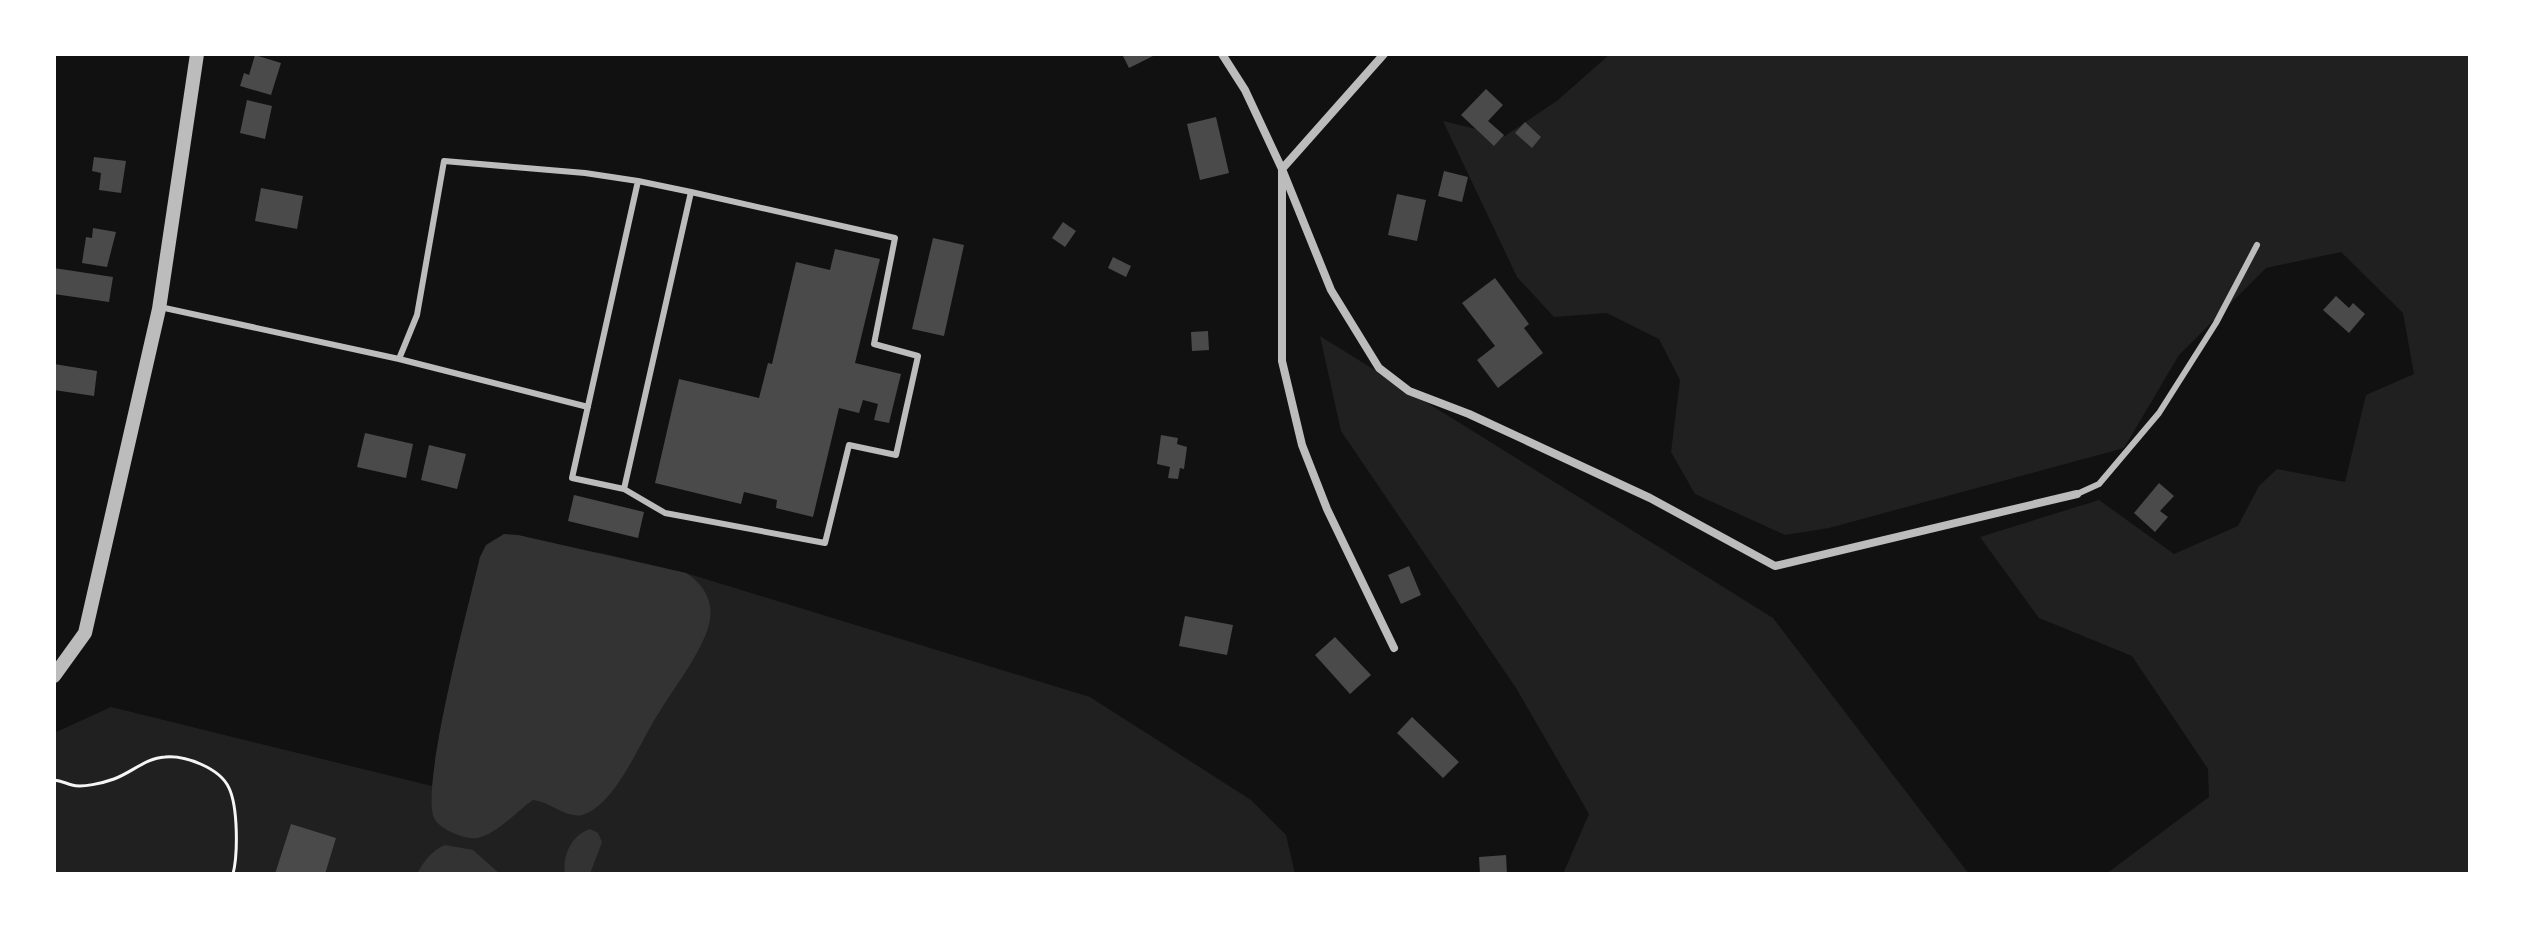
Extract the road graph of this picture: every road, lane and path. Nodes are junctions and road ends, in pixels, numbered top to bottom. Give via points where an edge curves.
1 (197, 54) edge
2 (1222, 54) edge
3 (1384, 54) edge
4 (1282, 169) junction
5 (638, 181) junction
6 (691, 192) junction
7 (2257, 245) dead end
8 (160, 307) junction
9 (399, 359) junction
10 (588, 407) junction
11 (624, 489) junction
12 (2077, 494) joint
13 (1394, 648) dead end
14 (54, 676) edge
15 (54, 780) edge
16 (233, 874) edge

1 - 8 street
2 - 4 street
3 - 4 street
4 - 12 street via 1331,290 1379,368 1409,391 1650,498 1775,566
4 - 13 street via 1282,361 1302,445
5 - 6 lane
5 - 9 lane via 444,161 417,315
5 - 10 lane
6 - 11 lane
6 - 11 lane via 895,238 874,344 918,356 896,455 849,445 825,543 665,513
7 - 12 lane via 2159,413 2099,484
8 - 9 lane
8 - 14 street via 85,633
9 - 10 lane
10 - 11 lane via 572,478
15 - 16 path via 74,786 98,783 163,757 203,767 229,788 237,859

